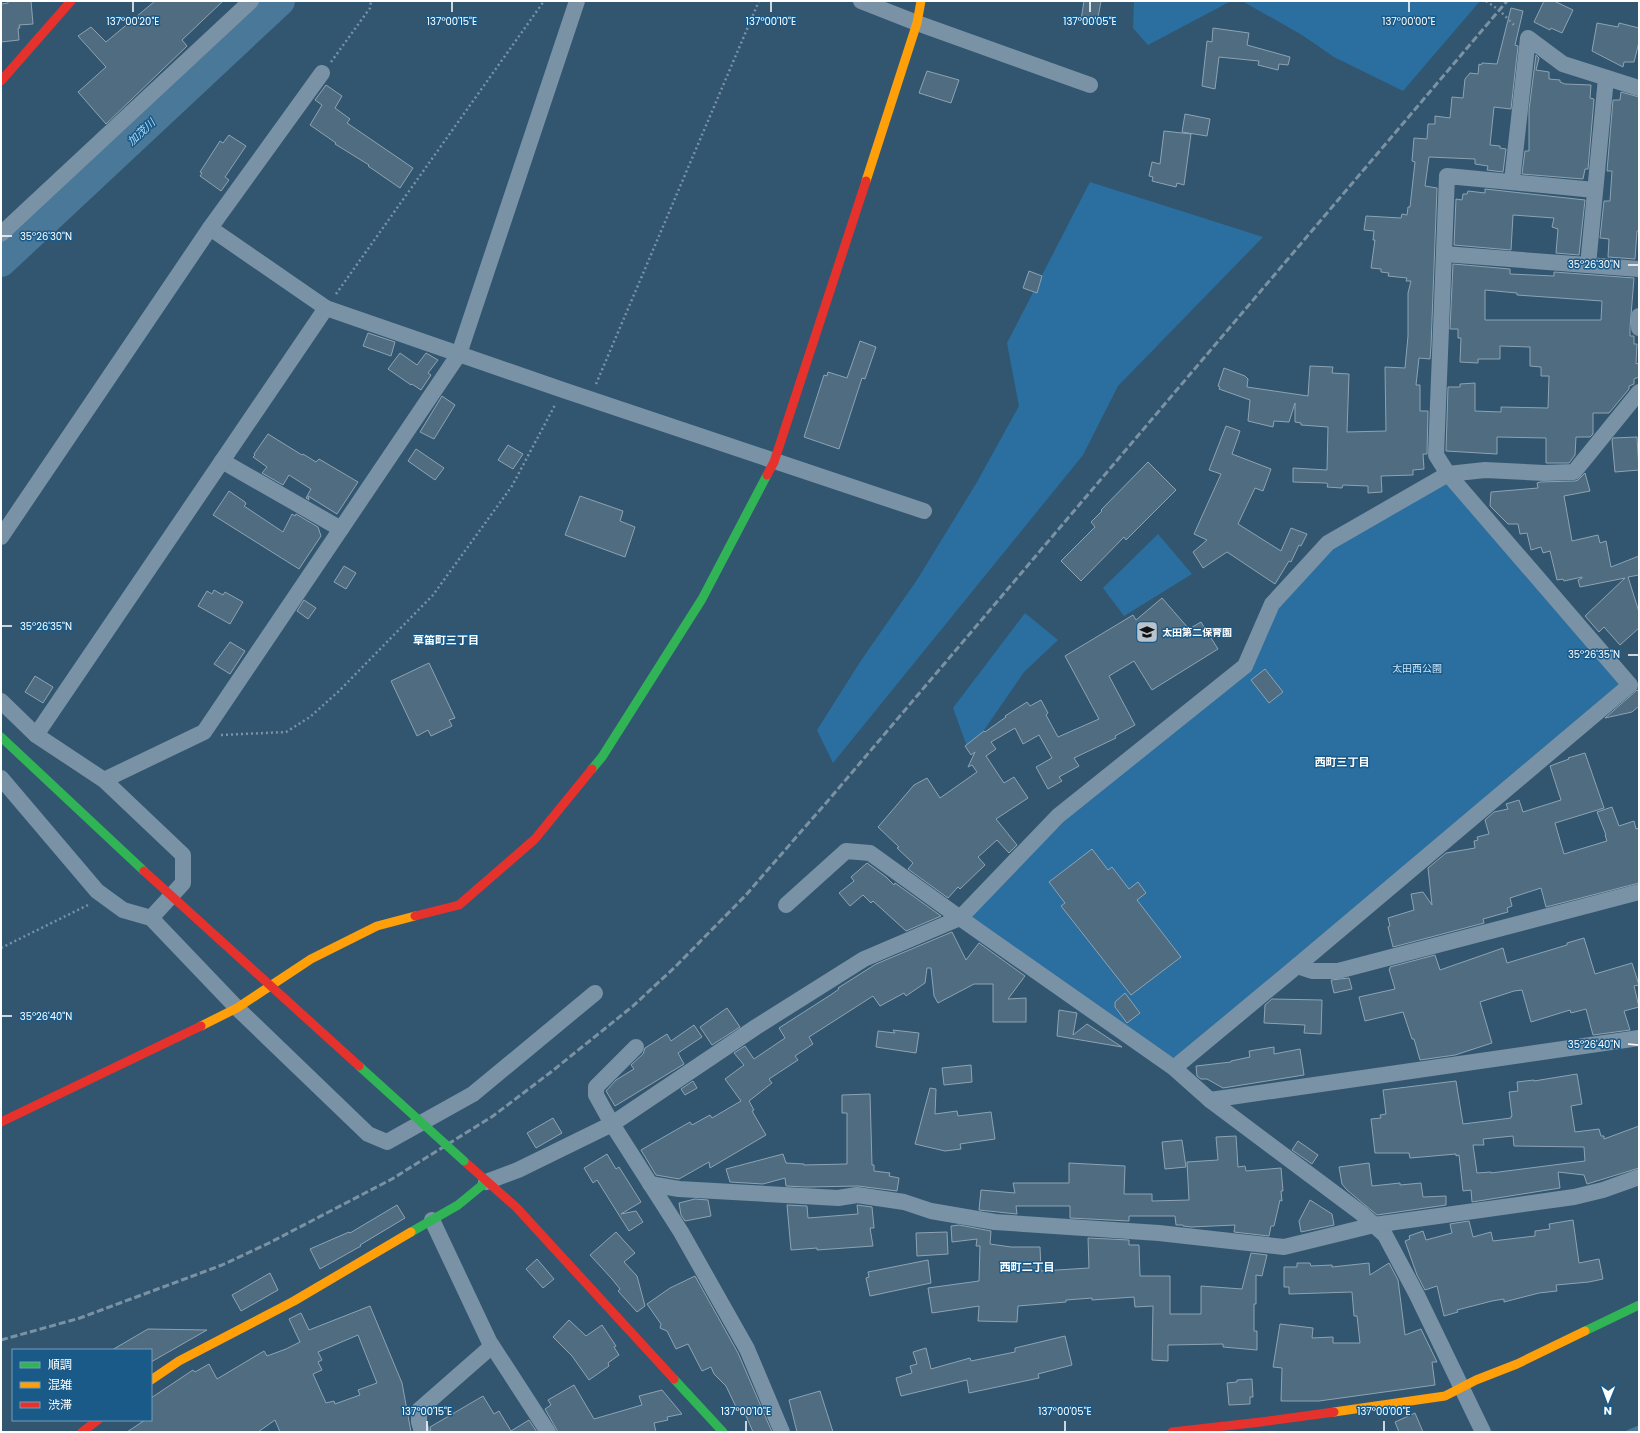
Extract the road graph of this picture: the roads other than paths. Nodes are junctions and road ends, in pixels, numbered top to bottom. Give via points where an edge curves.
1 (71, 1) edge
2 (250, 1) edge
3 (577, 1) edge
4 (861, 1) edge
5 (921, 1) edge
6 (917, 23) junction
7 (322, 73) road end
8 (1606, 78) junction
9 (1, 81) edge
10 (1090, 85) dead end
11 (1639, 88) edge
12 (1512, 181) junction
13 (1595, 190) junction
14 (210, 228) junction
15 (1, 234) edge
16 (1444, 254) junction
17 (1588, 265) junction
18 (1639, 269) edge
19 (326, 308) junction
20 (1639, 316) edge
21 (1639, 328) edge
22 (459, 354) junction
23 (1639, 392) edge
24 (222, 461) junction
25 (774, 462) junction
26 (1448, 474) junction
27 (924, 511) dead end
28 (341, 529) junction
29 (1, 536) edge
30 (1, 701) edge
31 (36, 735) junction
32 (1, 737) edge
33 (2, 780) edge
34 (104, 780) junction
35 (1639, 892) edge
36 (786, 905) dead end
37 (151, 918) junction
38 (960, 918) junction
39 (1297, 966) junction
40 (595, 992) dead end
41 (238, 1008) junction
42 (1639, 1038) edge
43 (636, 1047) dead end
44 (1174, 1068) junction
45 (1210, 1100) junction
46 (1, 1122) edge
47 (612, 1124) junction
48 (1639, 1177) edge
49 (486, 1182) junction
50 (650, 1184) junction
51 (432, 1220) junction
52 (1374, 1225) junction
53 (1639, 1305) edge
54 (492, 1346) junction
55 (152, 1379) edge
56 (1461, 1387) junction
57 (97, 1421) edge
58 (1262, 1427) edge
59 (82, 1432) edge
60 (422, 1432) edge
61 (548, 1432) edge
62 (723, 1432) edge
63 (782, 1432) edge
64 (1172, 1432) edge
65 (1483, 1432) edge

1 - 9 street
2 - 15 street
3 - 22 street
4 - 6 street
5 - 6 street
6 - 10 street
6 - 25 street
7 - 14 street
8 - 11 street
8 - 12 street via 1564,64 1528,38
8 - 13 street
12 - 13 street
12 - 16 street via 1447,176
13 - 17 street
14 - 19 street
14 - 29 street
16 - 17 street
16 - 26 street via 1436,455
17 - 18 street
19 - 22 street
19 - 24 street
20 - 21 street
22 - 25 street
22 - 28 street
23 - 26 street via 1574,472 1485,470
24 - 28 street
24 - 31 street
25 - 27 street
25 - 41 street via 702,599 602,757 535,839 459,905 377,926 311,959
26 - 38 street via 1328,543 1272,604 1245,666 1058,816
26 - 39 street via 1630,685
28 - 34 street via 204,732
30 - 31 street
31 - 34 street
32 - 49 street, bridge via 144,871
33 - 37 street via 97,891 123,910
34 - 37 street via 183,855 183,883
35 - 39 street via 1338,971 1312,971
36 - 38 street via 846,851 852,851 870,853
37 - 41 street
38 - 44 street
38 - 47 street via 864,959 756,1026
39 - 44 street
40 - 41 street via 474,1094 387,1142 368,1134
41 - 46 street
42 - 45 street
43 - 47 street via 596,1087 596,1095
44 - 45 street
45 - 52 street
47 - 49 street via 518,1170
47 - 50 street
48 - 52 street via 1574,1197
49 - 51 street via 458,1205
49 - 62 street via 516,1207
50 - 52 street via 679,1189 838,1198 857,1195 904,1202 931,1211 994,1222 1160,1233 1284,1247
50 - 63 street via 681,1232 747,1349
51 - 54 street
51 - 55 street via 294,1301 179,1361
52 - 56 street via 1385,1235 1418,1295
53 - 56 street via 1517,1364
54 - 60 street via 419,1410
54 - 61 street
56 - 58 street via 1445,1396
56 - 65 street
57 - 59 street
58 - 64 street

